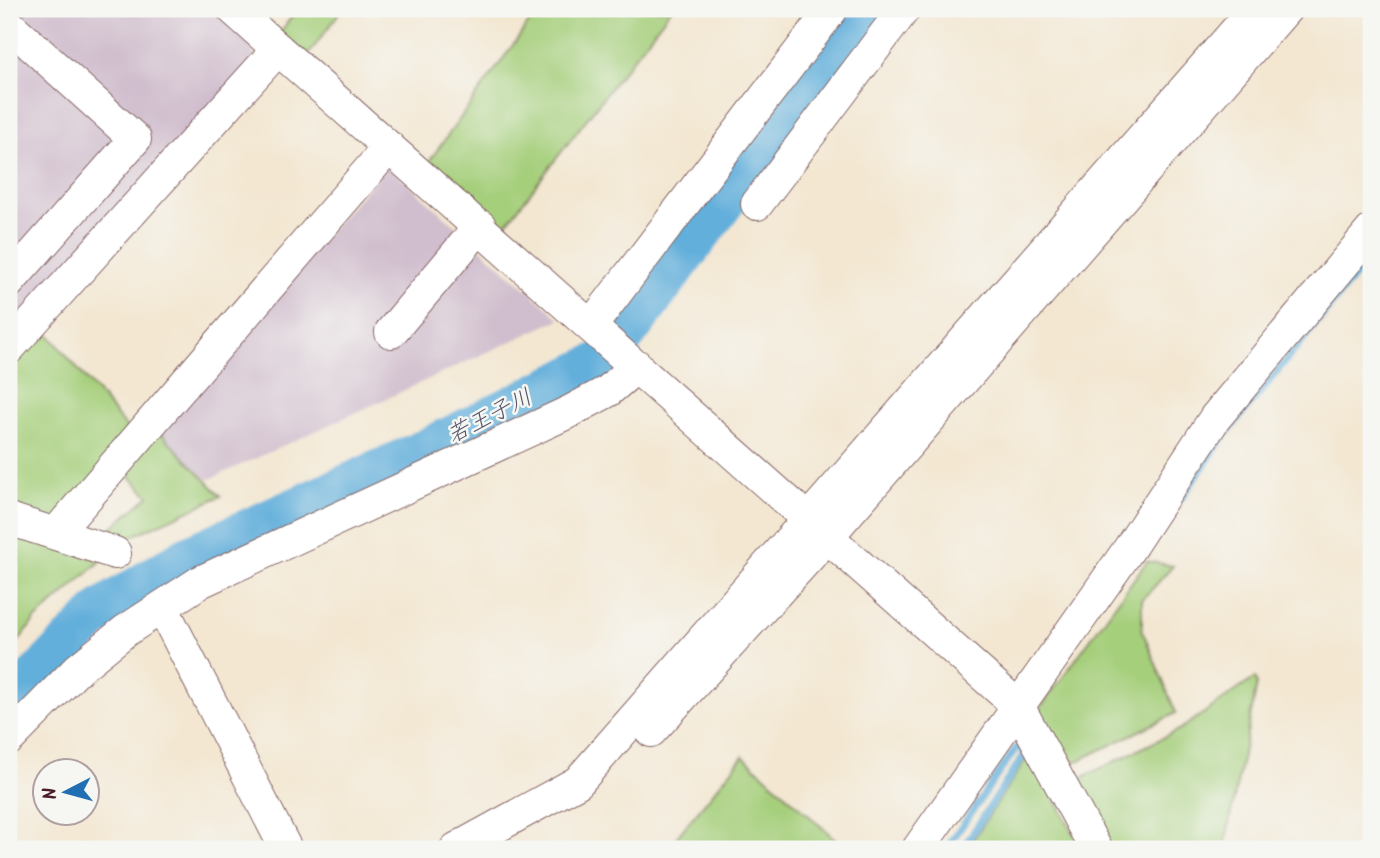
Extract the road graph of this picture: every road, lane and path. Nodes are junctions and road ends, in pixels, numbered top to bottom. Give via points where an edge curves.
1 (233, 9) edge
2 (832, 9) edge
3 (904, 9) edge
4 (1255, 9) edge
5 (1286, 9) edge
6 (9, 25) edge
7 (278, 50) junction
8 (389, 147) junction
9 (757, 204) dead end
10 (480, 226) junction
11 (1371, 230) edge
12 (9, 282) edge
13 (594, 328) junction
14 (391, 332) dead end
15 (9, 348) edge
16 (633, 363) junction
17 (9, 519) edge
18 (819, 527) junction
19 (57, 533) junction
20 (115, 553) dead end
21 (162, 607) junction
22 (1018, 706) junction
23 (9, 739) edge
24 (286, 849) edge
25 (456, 849) edge
26 (495, 849) edge
27 (918, 849) edge
28 (1096, 849) edge

1 - 7 street
2 - 13 street
3 - 9 street
4 - 18 street
5 - 18 street
6 - 12 street via 135,139
7 - 8 street
7 - 15 street
8 - 10 street
8 - 19 street
10 - 13 street
10 - 14 street
11 - 22 street via 1215,418
13 - 16 street
16 - 18 street
16 - 21 street via 608,391 569,412 200,582
17 - 19 street
18 - 22 street
18 - 25 street via 578,782
18 - 26 street via 594,793
19 - 20 street
21 - 23 street via 78,669
21 - 24 street
22 - 27 street
22 - 28 street

